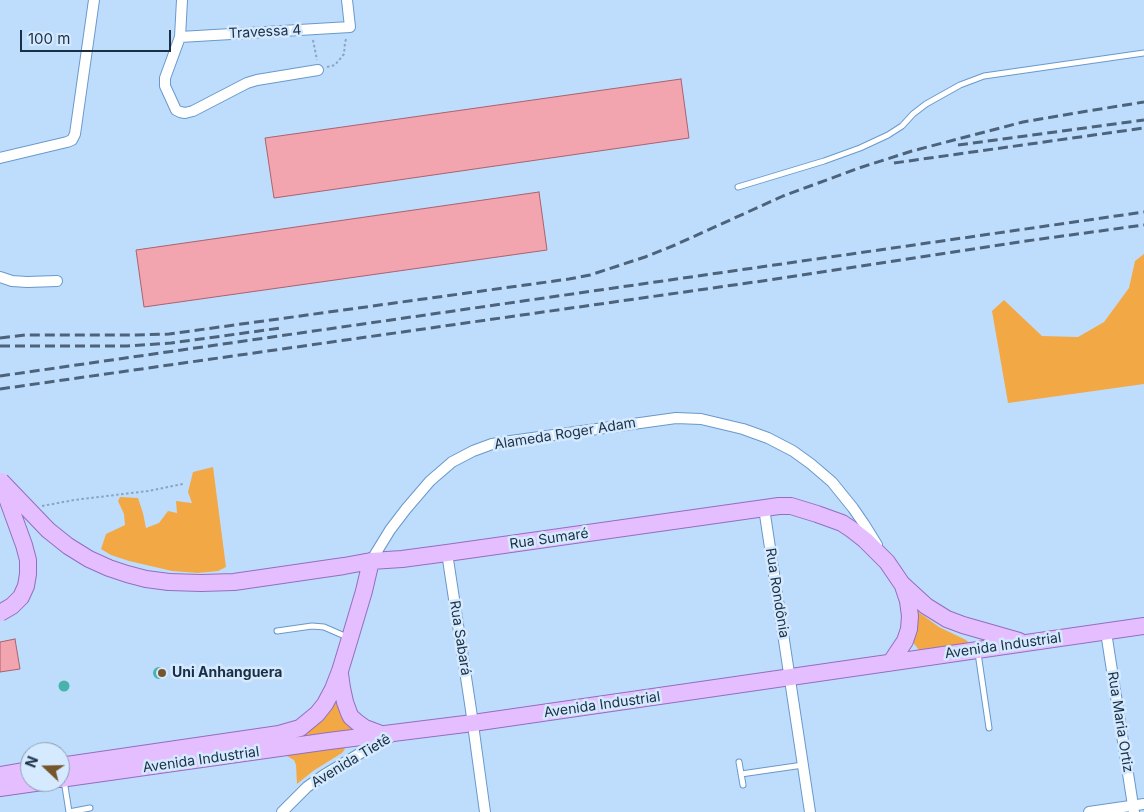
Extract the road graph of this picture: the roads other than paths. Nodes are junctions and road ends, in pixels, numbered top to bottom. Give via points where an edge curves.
1 (94, 0) edge
2 (182, 0) edge
3 (347, 0) edge
4 (180, 37) junction
5 (1144, 53) edge
6 (318, 70) road end
7 (0, 158) edge
8 (738, 187) dead end
9 (0, 277) edge
10 (57, 281) dead end
11 (0, 481) edge
12 (842, 494) junction
13 (764, 508) junction
14 (842, 523) junction
15 (447, 553) junction
16 (402, 559) junction
17 (371, 561) junction
18 (887, 562) junction
19 (344, 566) junction
20 (902, 584) junction
21 (365, 586) junction
22 (0, 613) edge
23 (1144, 626) edge
24 (277, 631) dead end
25 (1106, 632) junction
26 (350, 638) junction
27 (1026, 643) junction
28 (977, 650) junction
29 (891, 662) junction
30 (340, 671) junction
31 (790, 677) junction
32 (473, 724) junction
33 (990, 728) dead end
34 (400, 732) junction
35 (279, 734) joint
36 (382, 735) junction
37 (739, 762) dead end
38 (803, 765) junction
39 (20, 772) edge
40 (70, 773) edge
41 (70, 774) edge
42 (741, 774) junction
43 (0, 775) edge
44 (20, 785) edge
45 (743, 785) dead end
46 (0, 788) edge
47 (65, 792) edge
48 (1144, 804) edge
49 (90, 808) dead end
50 (1133, 809) edge
51 (69, 812) edge
52 (282, 812) edge
53 (485, 812) edge
54 (810, 812) edge
55 (1089, 812) edge

1 - 7 street via 72,140
2 - 4 street
3 - 4 street, Travessa 4 via 350,27
4 - 6 street via 165,86 180,112 193,111 247,83
5 - 8 lane via 984,76 926,104 895,131 874,142
9 - 10 street via 12,281
11 - 19 main road, Rua Sumaré, bridge via 68,546 104,566 146,579 234,582
11 - 22 main road, bridge via 22,536 28,567 28,580 21,597
12 - 14 street via 846,511
12 - 17 street, Alameda Roger Adam via 793,451 743,429 701,420 676,418 492,444 452,462 430,481 390,530
12 - 18 street, Alameda Roger Adam
13 - 14 main road, Rua Sumaré via 796,507
13 - 15 main road, Rua Sumaré
13 - 31 street, Rua Rondônia
14 - 18 main road, Rua Sumaré
15 - 16 main road, Rua Sumaré
15 - 32 street, Rua Sabará
16 - 17 main road, Rua Sumaré
16 - 21 main road via 378,573
17 - 19 main road, Rua Sumaré
17 - 21 main road, Alameda Roger Adam
18 - 20 main road, Rua Sumaré
19 - 21 main road via 359,572
20 - 27 main road, Rua Sumaré via 926,606 947,618
20 - 29 main road, Rua Sumaré via 908,600 909,629
21 - 26 main road, Alameda Roger Adam
23 - 25 main road, Avenida Industrial
24 - 26 lane via 324,627
25 - 27 main road, Avenida Industrial
25 - 50 street, Rua Maria Ortiz
26 - 30 main road, Alameda Roger Adam
27 - 28 main road, Avenida Industrial
28 - 29 main road, Avenida Industrial
28 - 33 lane
29 - 31 main road, Avenida Industrial
30 - 35 main road, Alameda Roger Adam via 317,714 300,728
30 - 36 main road, Alameda Roger Adam via 351,717
31 - 32 main road, Avenida Industrial
31 - 38 street, Rua Rondônia
32 - 34 main road, Avenida Industrial
32 - 53 street, Rua Sabará
34 - 36 main road, Avenida Industrial
34 - 52 street, Avenida Tietê via 324,775
35 - 40 main road, Avenida Industrial
36 - 41 main road, Avenida Industrial
37 - 42 lane
38 - 42 lane
38 - 54 street, Rua Rondônia
39 - 43 main road
42 - 45 lane
44 - 46 main road
47 - 51 lane
48 - 50 street
49 - 51 lane
50 - 55 street

